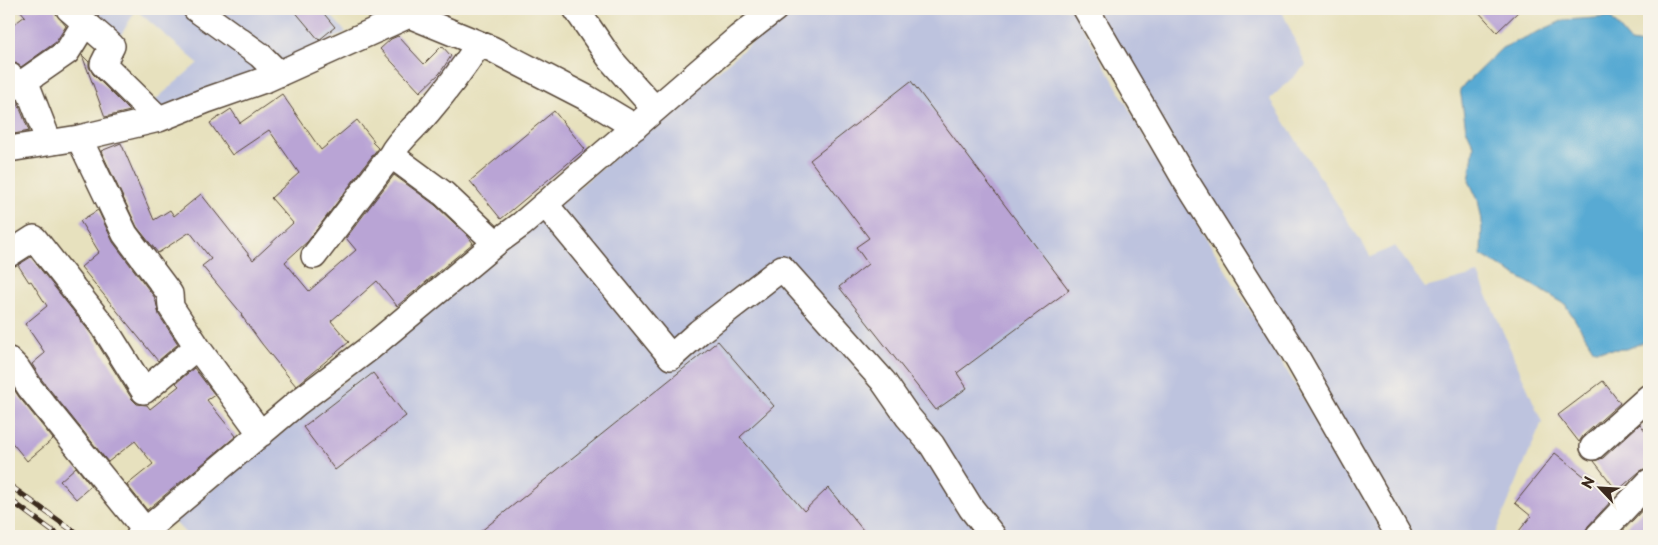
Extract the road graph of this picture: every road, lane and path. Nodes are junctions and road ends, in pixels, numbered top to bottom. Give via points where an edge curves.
1 (196, 9) edge
2 (576, 9) edge
3 (774, 9) edge
4 (1086, 9) edge
5 (406, 12) edge
6 (77, 16) edge
7 (479, 44) junction
8 (279, 74) junction
9 (14, 80) edge
10 (655, 109) junction
11 (159, 119) junction
12 (635, 127) junction
13 (79, 138) junction
14 (49, 142) junction
15 (9, 148) edge
16 (391, 155) junction
17 (545, 204) junction
18 (496, 242) junction
19 (9, 254) edge
20 (314, 256) dead end
21 (197, 347) junction
22 (9, 360) edge
23 (1649, 397) edge
24 (262, 434) junction
25 (1593, 447) dead end
26 (1649, 482) edge
27 (154, 531) edge
28 (1602, 535) edge
29 (993, 536) edge
30 (1399, 536) edge

1 - 8 street
2 - 10 street via 611,60
3 - 10 street
4 - 30 street via 1184,178 1293,351
5 - 7 street
5 - 8 street
6 - 9 street via 67,52
6 - 11 street via 112,46 103,64
7 - 12 street via 585,97
7 - 16 street via 453,82
8 - 11 street
9 - 14 street via 28,88
10 - 12 street
11 - 13 street
12 - 17 street
13 - 14 street
13 - 21 street via 125,234 170,294 171,307
14 - 15 street
16 - 18 street via 444,194
16 - 20 street
17 - 18 street
17 - 29 street via 670,357 782,268 883,381 932,445 971,508
18 - 24 street
19 - 21 street via 34,238 104,328 144,391
21 - 24 street
22 - 27 street
23 - 25 street
24 - 27 street
26 - 28 street

